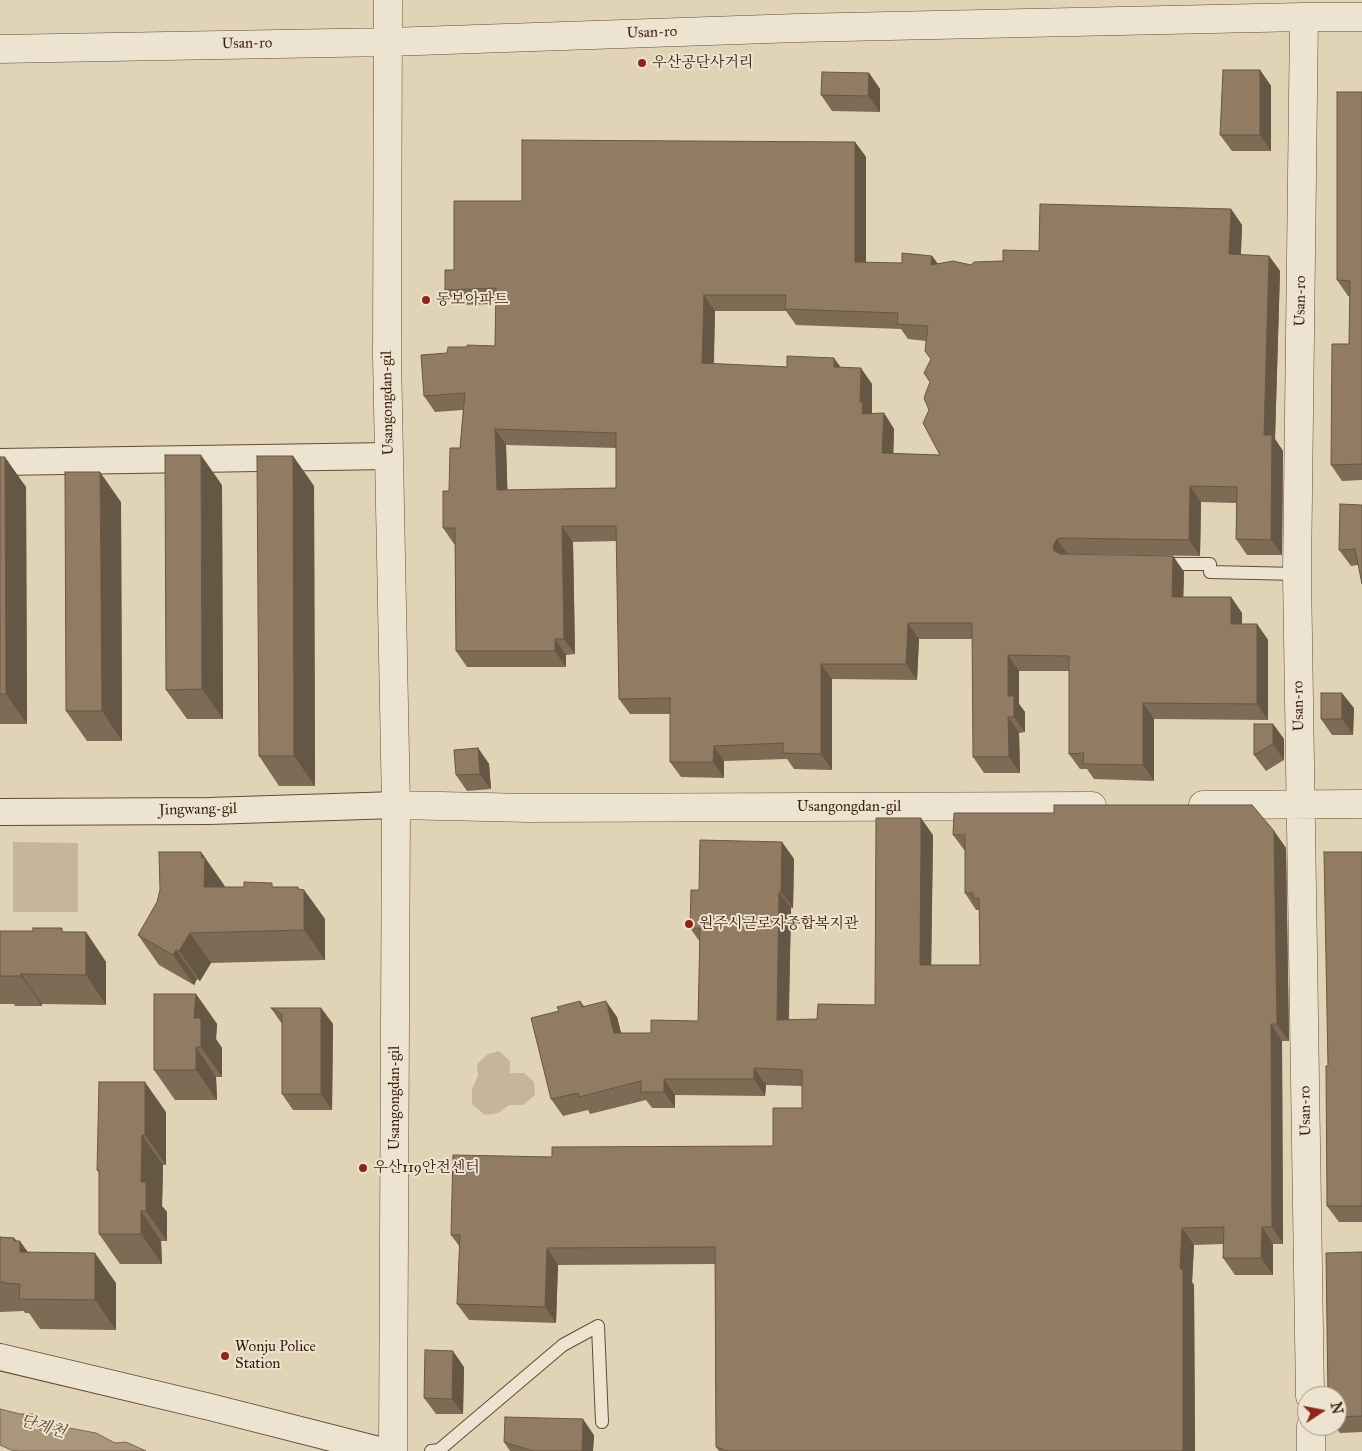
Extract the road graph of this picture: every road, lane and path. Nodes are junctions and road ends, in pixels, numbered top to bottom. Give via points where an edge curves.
1 (388, 0) edge
2 (1304, 17) junction
3 (1362, 17) edge
4 (389, 42) junction
5 (0, 49) edge
6 (389, 456) junction
7 (0, 462) edge
8 (1151, 563) edge
9 (1297, 574) junction
10 (1362, 804) edge
11 (396, 805) junction
12 (1301, 805) junction
13 (1113, 806) edge
14 (1182, 806) edge
15 (0, 812) edge
16 (0, 1357) edge
17 (1310, 1386) edge
18 (602, 1422) dead end
19 (1311, 1436) edge
20 (383, 1451) edge
21 (393, 1451) edge
22 (431, 1451) edge
23 (1311, 1451) edge

1 - 4 street, Usangongdan-gil
2 - 3 street, Usan-ro
2 - 4 street, Usan-ro via 797,28
2 - 9 street, Usan-ro
4 - 5 street, Usan-ro
4 - 6 street, Usangongdan-gil
6 - 7 street
6 - 11 street, Usangongdan-gil
8 - 9 lane via 1210,564 1210,572
9 - 12 street, Usan-ro
10 - 12 street
11 - 13 street, Usangongdan-gil via 529,808
11 - 15 street, Jingwang-gil via 208,811
11 - 21 street, Usangongdan-gil
12 - 14 street
12 - 17 street, Usan-ro
16 - 20 street
18 - 22 lane via 598,1326 564,1345 439,1450
19 - 23 street

